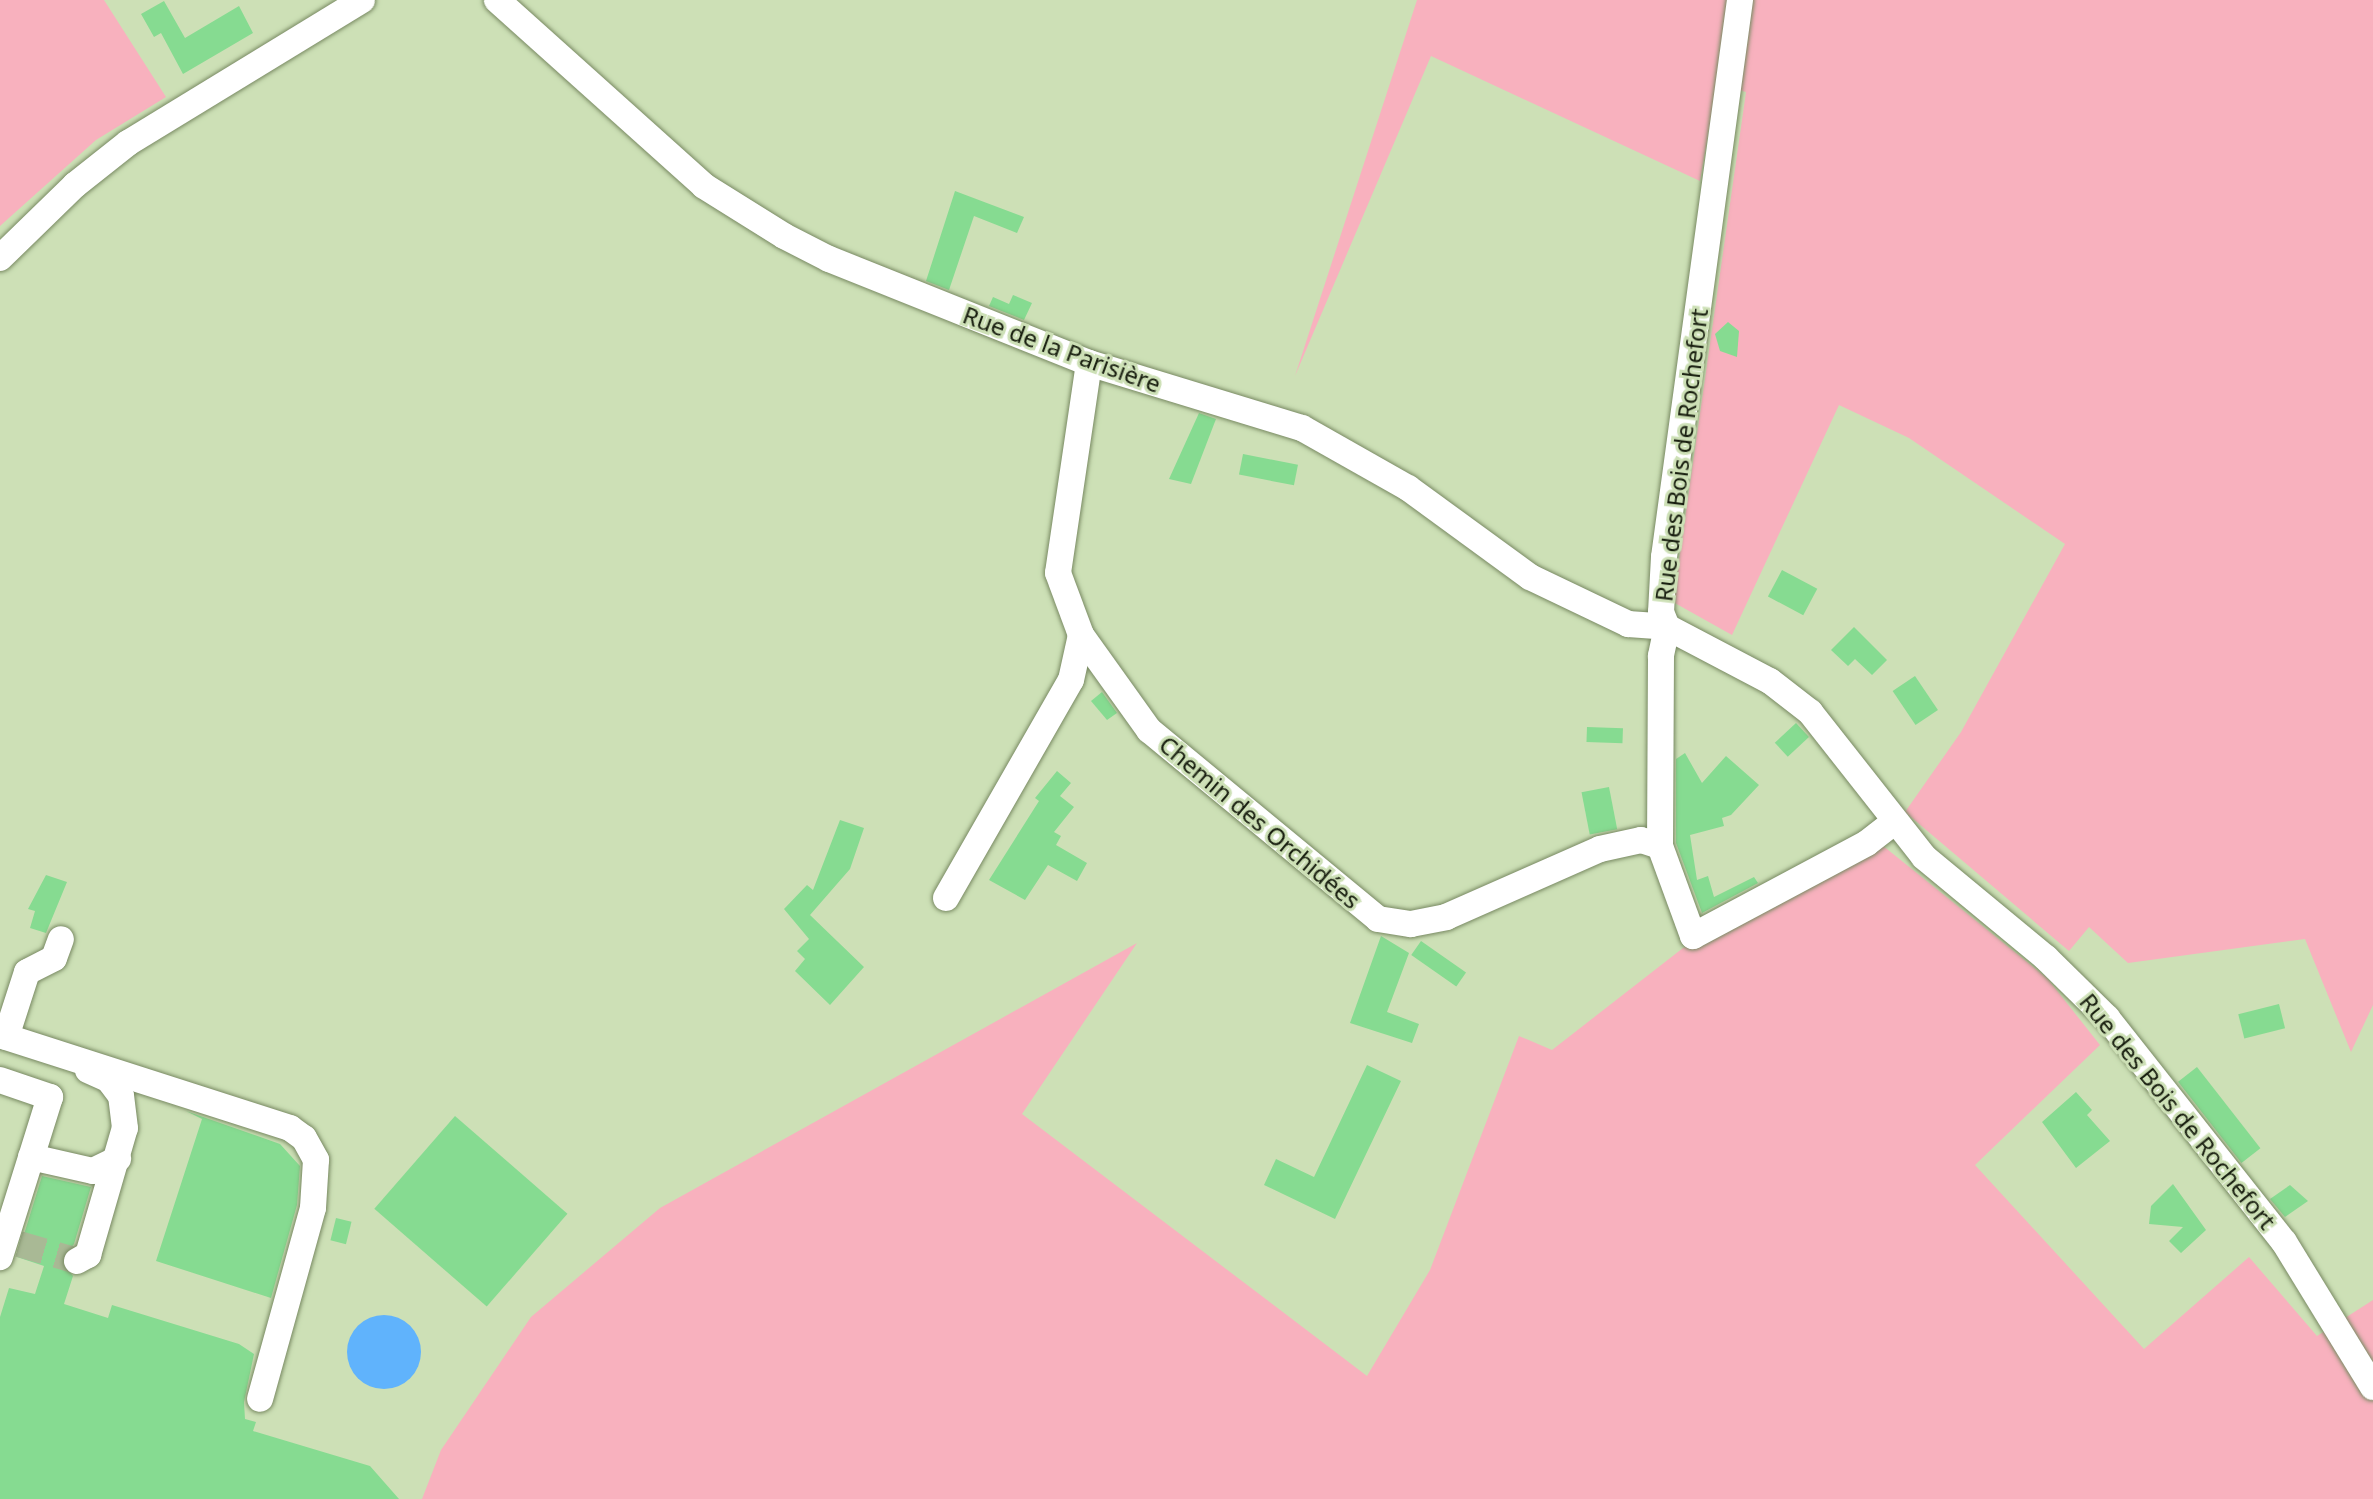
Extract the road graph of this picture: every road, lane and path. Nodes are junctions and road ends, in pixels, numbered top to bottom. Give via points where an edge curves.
1 (362, 0) edge
2 (497, 0) edge
3 (1740, 0) edge
4 (0, 258) edge
5 (1089, 363) junction
6 (1667, 627) junction
7 (1081, 635) junction
8 (1893, 823) junction
9 (1660, 846) junction
10 (946, 898) dead end
11 (61, 939) dead end
12 (11, 1038) edge
13 (0, 1080) edge
14 (31, 1157) junction
15 (118, 1159) junction
16 (8, 1247) edge
17 (77, 1261) dead end
18 (2373, 1387) edge
19 (260, 1399) dead end

1 - 4 street via 128,143 75,185
2 - 5 street, Rue de la Parisière via 695,178 744,214 829,259
3 - 6 street, Rue des Bois de Rochefort via 1664,557 1661,612
5 - 6 street, Rue de la Parisière via 1302,428 1408,488 1530,577 1628,624
5 - 7 street, Chemin des Orchidées via 1058,573
6 - 8 street, Rue des Bois de Rochefort via 1758,675 1810,712
6 - 9 street via 1661,656
7 - 9 street, Chemin des Orchidées via 1149,730 1378,919 1411,924 1446,917 1600,849 1641,840
7 - 10 street via 1071,680
8 - 9 street via 1867,843 1693,936
8 - 18 street, Rue des Bois de Rochefort via 1924,857 2046,958 2107,1018 2284,1242
11 - 12 street via 54,958 27,972
12 - 15 street via 108,1079 121,1096 125,1128
12 - 19 street via 290,1128 316,1160 313,1208
13 - 14 street via 50,1097
14 - 15 street via 80,1170 108,1167
14 - 16 street
15 - 17 street via 88,1255

